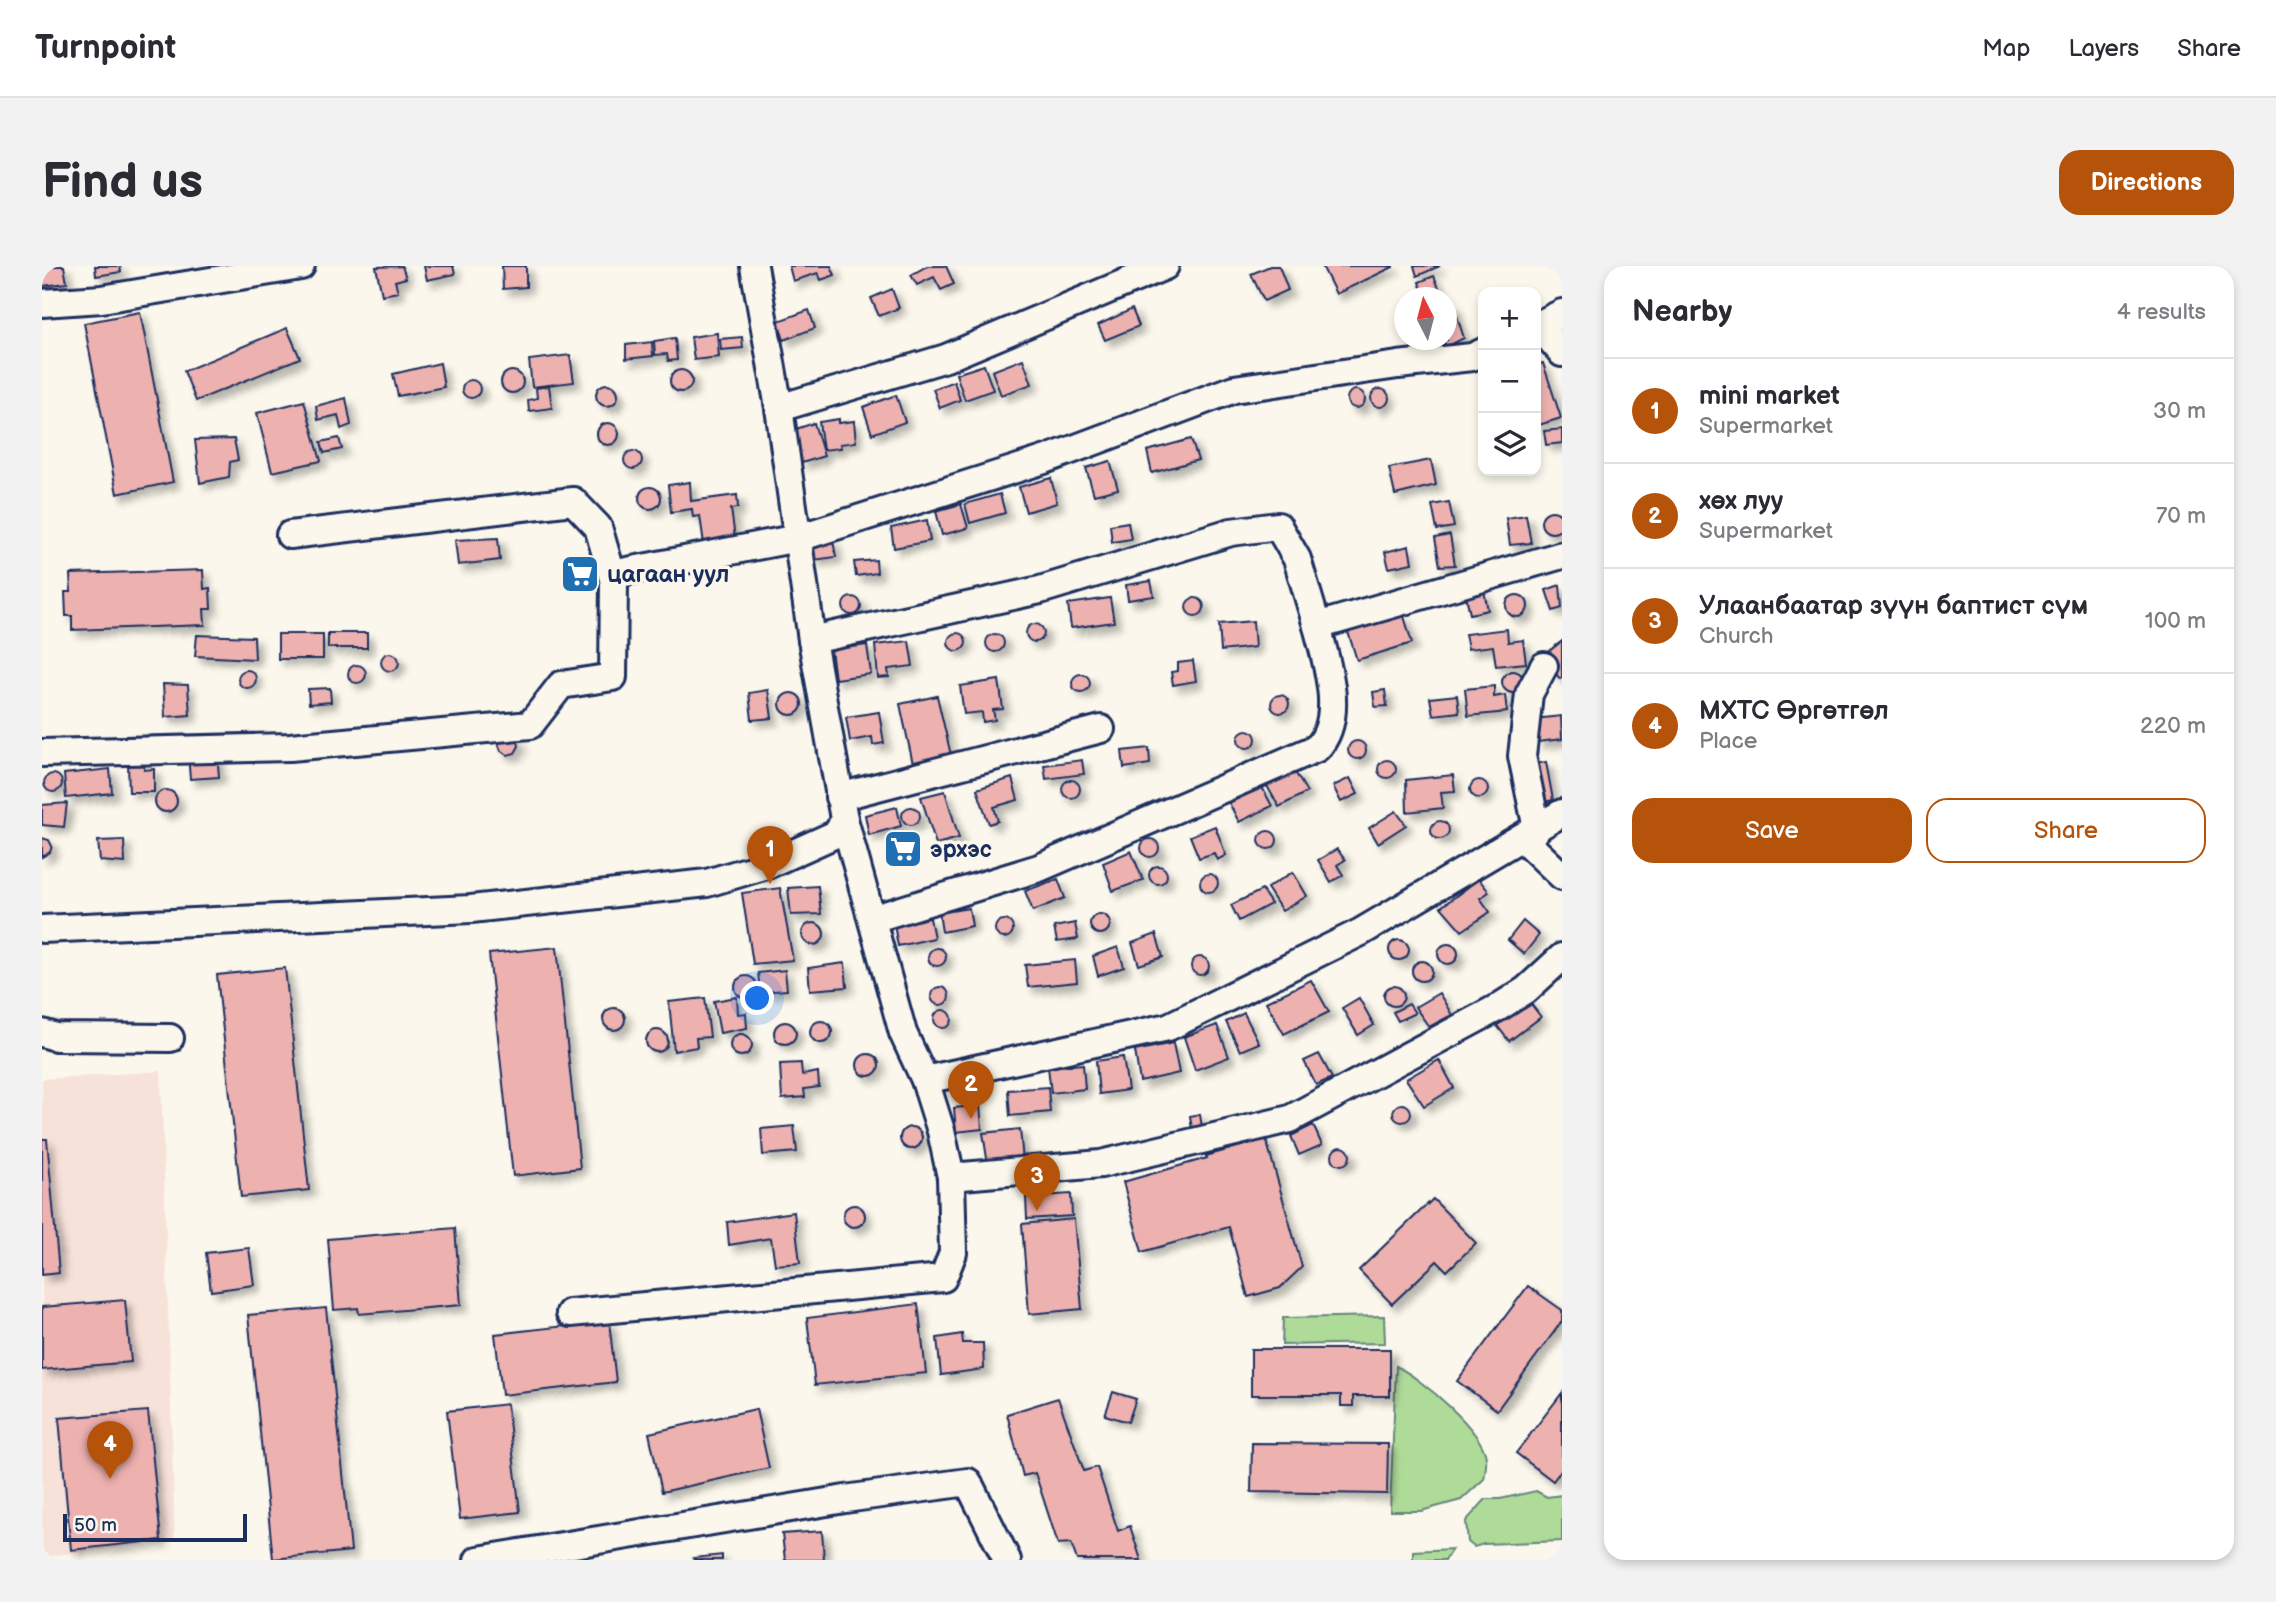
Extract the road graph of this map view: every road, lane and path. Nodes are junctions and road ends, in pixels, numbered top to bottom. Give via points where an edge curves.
1 (301, 266) edge
2 (754, 266) edge
3 (1165, 266) edge
4 (42, 303) edge
5 (1562, 313) edge
6 (1541, 323) edge
7 (1541, 329) edge
8 (1562, 353) edge
9 (1478, 354) edge
10 (779, 408) junction
11 (290, 535) dead end
12 (798, 538) junction
13 (1562, 555) edge
14 (612, 574) junction
15 (1317, 626) junction
16 (812, 640) junction
17 (1544, 666) dead end
18 (1101, 729) dead end
19 (42, 753) edge
20 (841, 808) junction
21 (1562, 813) edge
22 (1529, 834) junction
23 (1562, 876) edge
24 (872, 919) junction
25 (42, 929) edge
26 (1562, 957) edge
27 (42, 1032) edge
28 (170, 1038) dead end
29 (925, 1080) junction
30 (951, 1177) junction
31 (570, 1313) dead end
32 (478, 1560) edge
33 (1007, 1560) edge

1 - 4 street via 102,299
2 - 10 street
3 - 10 street via 946,358
5 - 6 street
7 - 8 street
9 - 12 street via 1234,388 1047,458
10 - 12 street
11 - 14 street via 573,501 598,527
12 - 14 street
12 - 16 street
13 - 15 street
14 - 19 street via 613,677 561,685 530,724 289,747
15 - 16 street via 1297,559 1278,526 1231,532 1040,590
15 - 24 street via 1331,680 1332,705 1328,737 1317,748 1039,868
16 - 20 street
17 - 22 street via 1529,694 1522,756
18 - 20 street
20 - 24 street
20 - 25 street via 838,833 768,865 707,883 471,909
21 - 22 street
22 - 23 street
22 - 29 street via 1361,932 1168,1027
24 - 29 street via 903,1033
26 - 30 street via 1499,1007 1290,1119 1101,1164
27 - 28 street via 56,1037
29 - 30 street
30 - 31 street via 953,1253 943,1278
32 - 33 street via 968,1482

